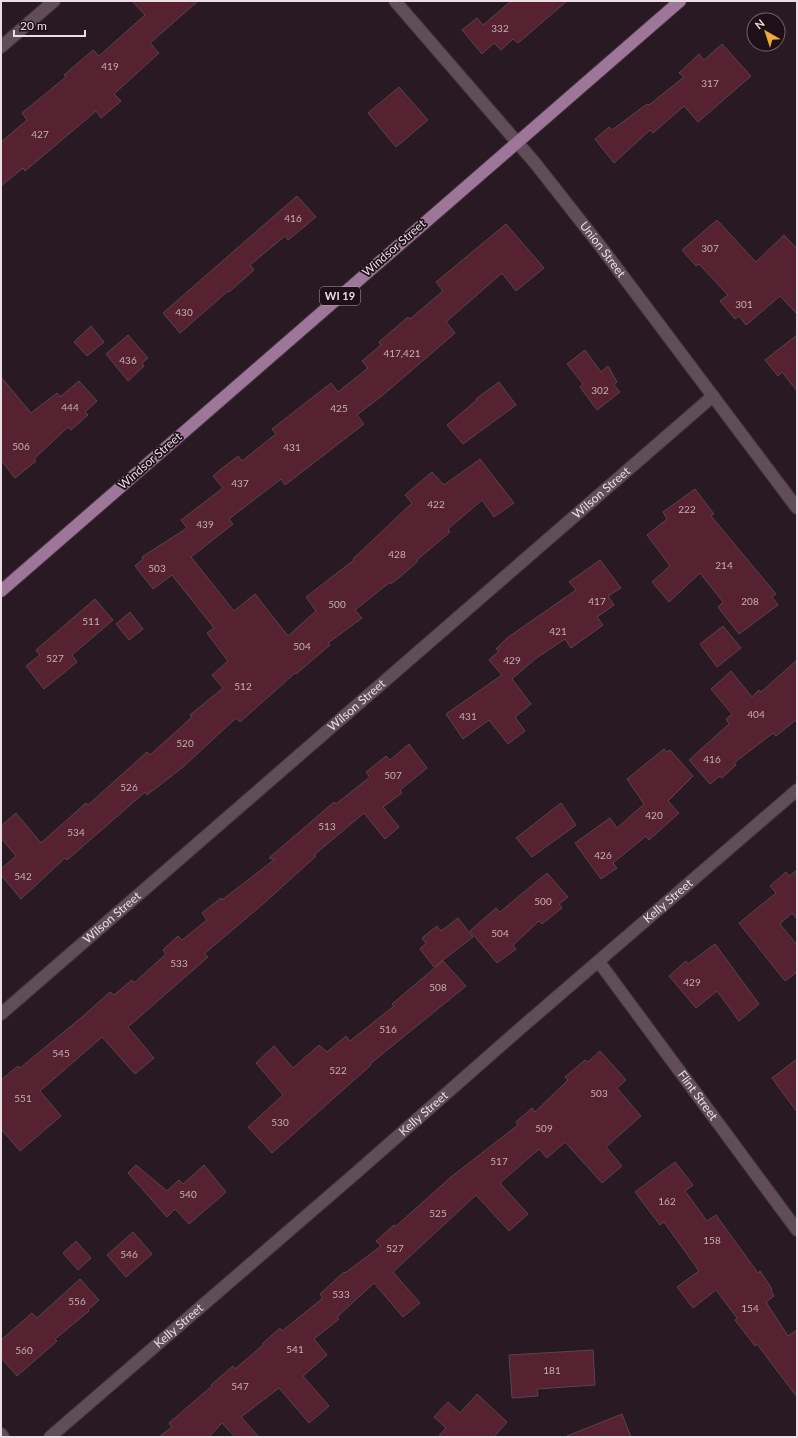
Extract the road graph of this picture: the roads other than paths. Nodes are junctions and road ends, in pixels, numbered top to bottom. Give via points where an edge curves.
1 (54, 1) edge
2 (395, 1) edge
3 (680, 1) edge
4 (1, 47) edge
5 (517, 142) junction
6 (713, 396) junction
7 (797, 508) edge
8 (1, 591) edge
9 (797, 790) edge
10 (599, 962) junction
11 (1, 1014) edge
12 (797, 1230) edge
13 (1, 1434) edge
14 (3, 1437) edge
15 (50, 1437) edge

1 - 4 street
2 - 5 street, Union Street
3 - 5 main road, Windsor Street / WI 19
5 - 6 street, Union Street via 601,247
5 - 8 main road, Windsor Street / WI 19
6 - 7 street, Union Street
6 - 11 street, Wilson Street
9 - 10 street, Kelly Street
10 - 12 street, Flint Street
10 - 15 street, Kelly Street
13 - 14 street

